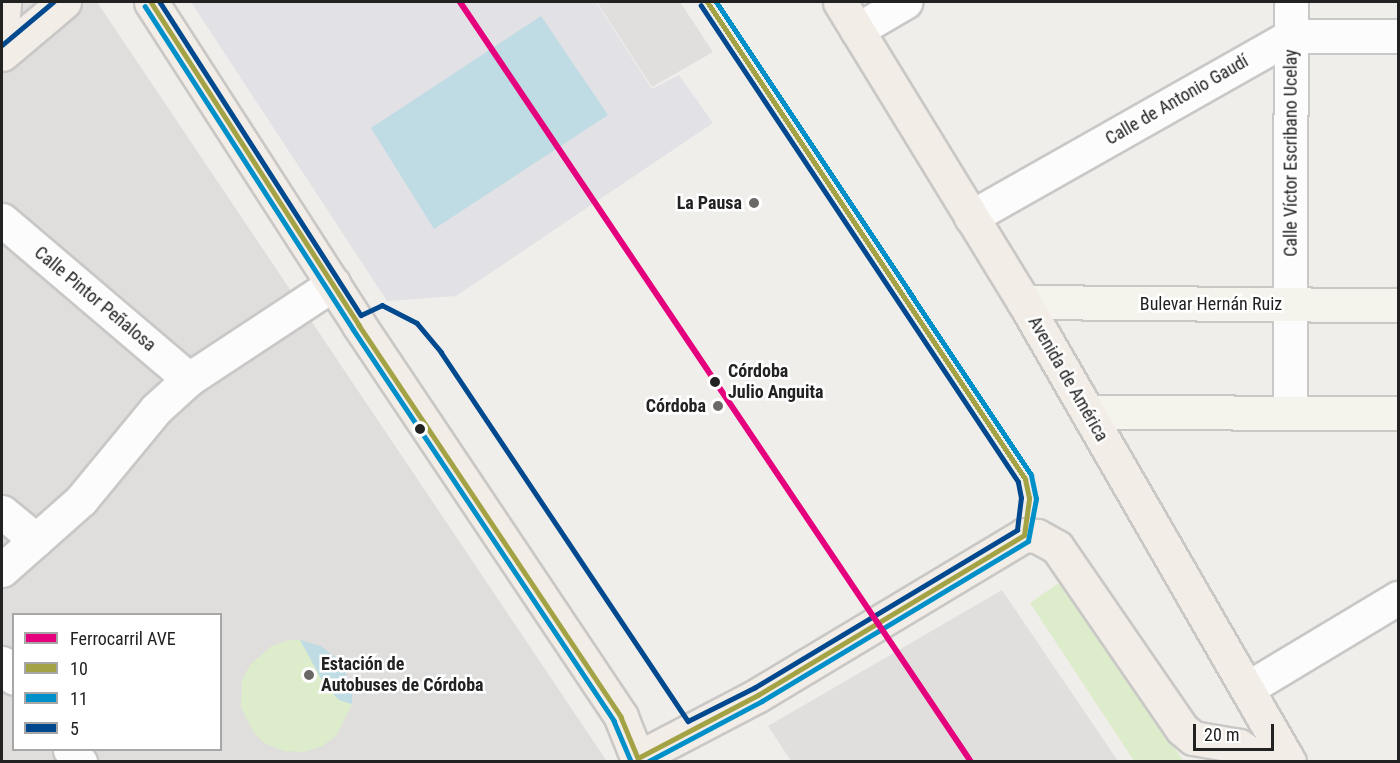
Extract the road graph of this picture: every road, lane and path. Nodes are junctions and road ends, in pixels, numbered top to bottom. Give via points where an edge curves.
1 (4, 2) edge
2 (64, 2) edge
3 (151, 2) edge
4 (840, 2) edge
5 (905, 2) edge
6 (1292, 2) edge
7 (2, 26) edge
8 (857, 30) junction
9 (1291, 36) junction
10 (1398, 36) edge
11 (2, 54) edge
12 (971, 217) junction
13 (2, 220) edge
14 (333, 284) junction
15 (1024, 302) junction
16 (1290, 305) junction
17 (1398, 305) edge
18 (189, 379) junction
19 (1088, 412) junction
20 (1290, 412) junction
21 (1398, 413) edge
22 (2, 512) edge
23 (36, 540) junction
24 (2, 570) edge
25 (1398, 598) edge
26 (2, 663) edge
27 (12, 676) edge
28 (1248, 688) junction
29 (636, 760) edge
30 (1263, 762) edge
31 (1288, 762) edge

1 - 7 main road
2 - 11 main road
3 - 14 main road
4 - 8 main road, Avenida de América
5 - 8 street
6 - 9 street, Calle Víctor Escribano Ucelay
8 - 12 main road, Avenida de América
9 - 10 street, Calle de Antonio Gaudí
9 - 12 street, Calle de Antonio Gaudí
9 - 16 street, Calle Víctor Escribano Ucelay
12 - 15 main road, Avenida de América
13 - 18 street, Calle Pintor Peñalosa
14 - 18 street
14 - 29 main road via 621,717
15 - 16 street, Bulevar Hernán Ruiz
15 - 19 main road, Avenida de América
16 - 17 street, Bulevar Hernán Ruiz
16 - 20 street, Calle Víctor Escribano Ucelay
18 - 23 street via 156,408 81,500
19 - 20 street
19 - 28 main road, Avenida de América
20 - 21 street
22 - 23 street
23 - 24 street
25 - 28 street
26 - 27 street
28 - 31 main road, Avenida de América
29 - 30 main road via 758,695 1024,535 1037,536 1057,547 1182,729 1193,738 1239,746

